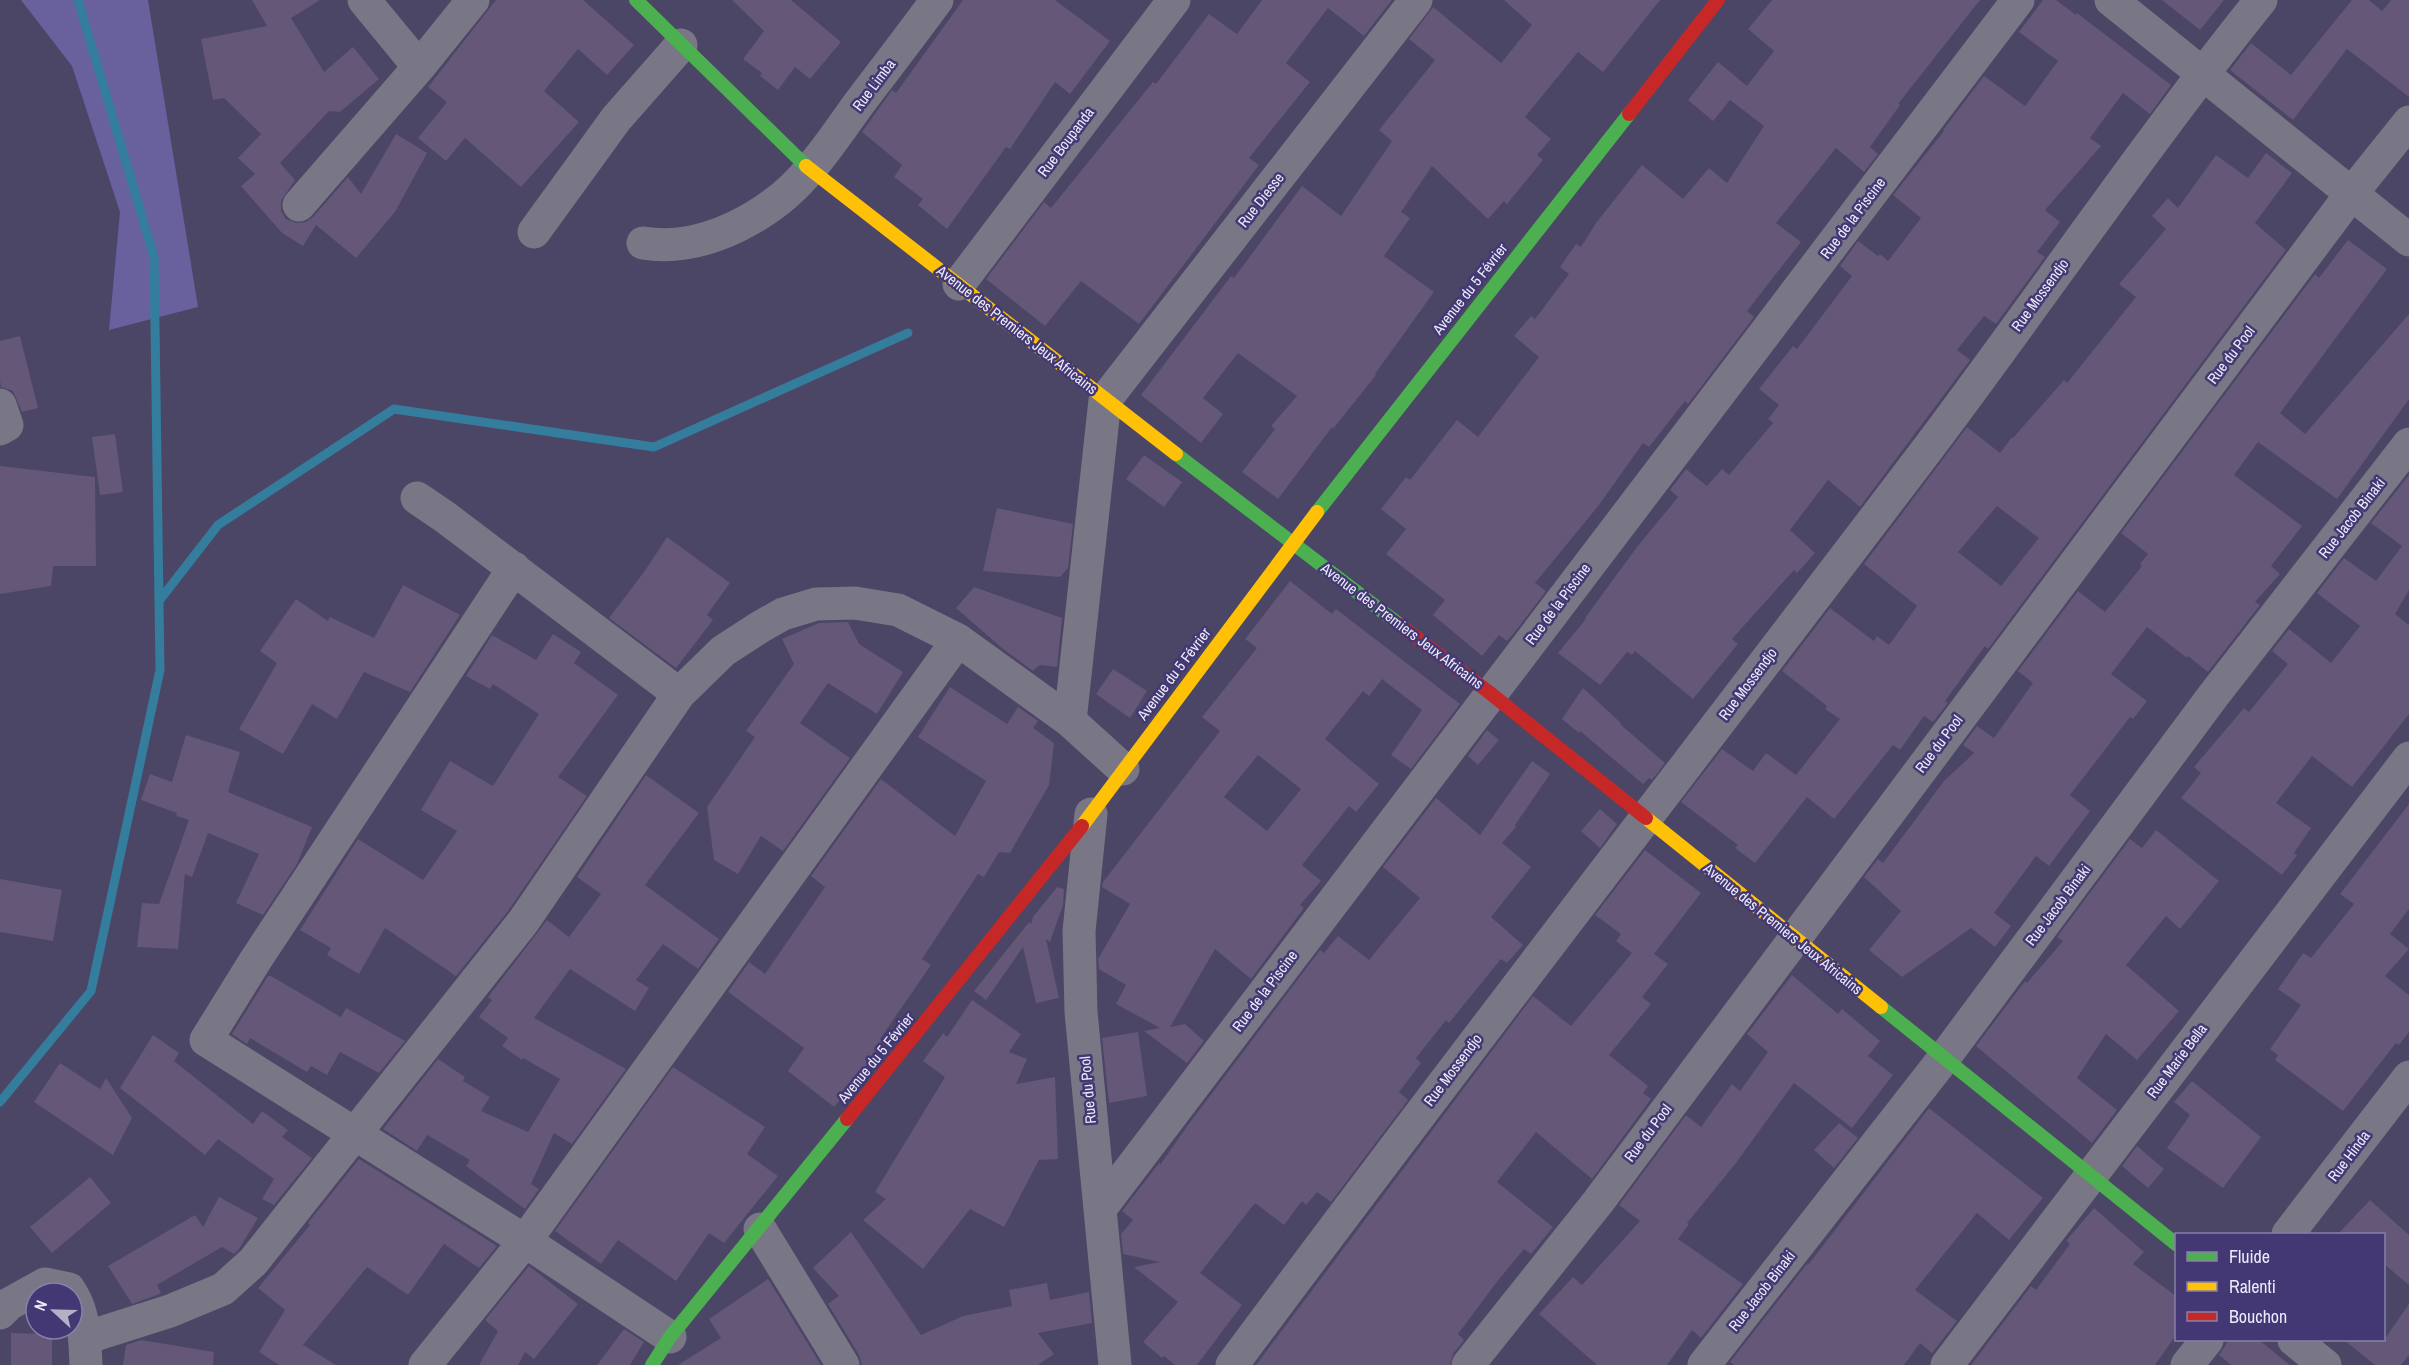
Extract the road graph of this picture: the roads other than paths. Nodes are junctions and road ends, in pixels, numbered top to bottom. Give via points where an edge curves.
1 (364, 0) edge
2 (473, 0) edge
3 (937, 0) edge
4 (1174, 0) edge
5 (1416, 0) edge
6 (1718, 0) edge
7 (2018, 0) edge
8 (2111, 0) edge
9 (2261, 0) edge
10 (642, 2) edge
11 (681, 45) junction
12 (419, 67) junction
13 (2203, 73) junction
14 (2409, 122) edge
15 (810, 170) junction
16 (2352, 193) junction
17 (299, 205) dead end
18 (534, 232) dead end
19 (2409, 240) edge
20 (643, 243) dead end
21 (959, 284) junction
22 (1105, 400) junction
23 (0, 405) edge
24 (0, 429) edge
25 (2409, 444) edge
26 (417, 498) dead end
27 (1293, 543) junction
28 (514, 568) junction
29 (957, 640) junction
30 (1490, 693) junction
31 (679, 694) junction
32 (1070, 721) junction
33 (2409, 758) edge
34 (1123, 768) junction
35 (1090, 814) junction
36 (1645, 819) junction
37 (1794, 937) junction
38 (1944, 1058) junction
39 (2409, 1077) edge
40 (355, 1135) junction
41 (2090, 1175) junction
42 (1100, 1209) junction
43 (760, 1229) junction
44 (2289, 1233) edge
45 (525, 1241) junction
46 (2175, 1243) edge
47 (24, 1296) edge
48 (0, 1313) edge
49 (670, 1337) junction
50 (2206, 1341) edge
51 (2295, 1341) edge
52 (85, 1352) edge
53 (1121, 1359) edge
54 (425, 1365) edge
55 (652, 1365) edge
56 (843, 1365) edge
57 (1232, 1365) edge
58 (1468, 1365) edge
59 (1704, 1365) edge
60 (1947, 1365) edge
61 (2187, 1365) edge
62 (2325, 1365) edge

1 - 12 street
2 - 12 street
3 - 15 street, Rue Limba
4 - 21 street, Rue Boupanda
5 - 22 street, Rue Diesse
6 - 27 street, Avenue du 5 Février
7 - 30 street, Rue de la Piscine
8 - 13 street
9 - 13 street, Rue Mossendjo
10 - 11 street, Avenue des Premiers Jeux Africains
11 - 15 street, Avenue des Premiers Jeux Africains
11 - 18 street via 616,119
12 - 17 street
13 - 16 street
13 - 36 street, Rue Mossendjo via 1926,450
14 - 16 street, Rue du Pool
15 - 20 street, Rue Limba via 762,212 717,235 672,245
15 - 21 street, Avenue des Premiers Jeux Africains
16 - 19 street
16 - 37 street, Rue du Pool
21 - 22 street, Avenue des Premiers Jeux Africains
22 - 27 street, Avenue des Premiers Jeux Africains
22 - 32 street
23 - 24 street via 7,425
25 - 38 street, Rue Jacob Binaki via 2213,696
26 - 28 street
27 - 30 street, Avenue des Premiers Jeux Africains
27 - 34 street, Avenue du 5 Février
28 - 31 street
28 - 40 street via 206,1040
29 - 31 street via 898,610 855,603 816,604 783,614 723,651
29 - 32 street
29 - 45 street
30 - 36 street, Avenue des Premiers Jeux Africains
30 - 42 street, Rue de la Piscine
31 - 40 street via 522,922
32 - 34 street
33 - 41 street, Rue Marie Bella
34 - 35 street, Avenue du 5 Février
35 - 42 street, Rue du Pool via 1079,931 1081,1012
35 - 43 street, Avenue du 5 Février
36 - 37 street, Avenue des Premiers Jeux Africains
36 - 57 street, Rue Mossendjo
37 - 38 street, Avenue des Premiers Jeux Africains
37 - 58 street, Rue du Pool via 1598,1202
38 - 41 street, Avenue des Premiers Jeux Africains
38 - 59 street, Rue Jacob Binaki
39 - 44 street, Rue Hinda
40 - 45 street
40 - 52 street via 253,1262 222,1288
41 - 46 street, Avenue des Premiers Jeux Africains
41 - 60 street, Rue Marie Bella
42 - 53 street, Rue du Pool
43 - 49 street, Avenue du 5 Février
43 - 56 street
45 - 49 street
45 - 54 street
47 - 48 street
49 - 55 street, Avenue du 5 Février
50 - 61 street
51 - 62 street

